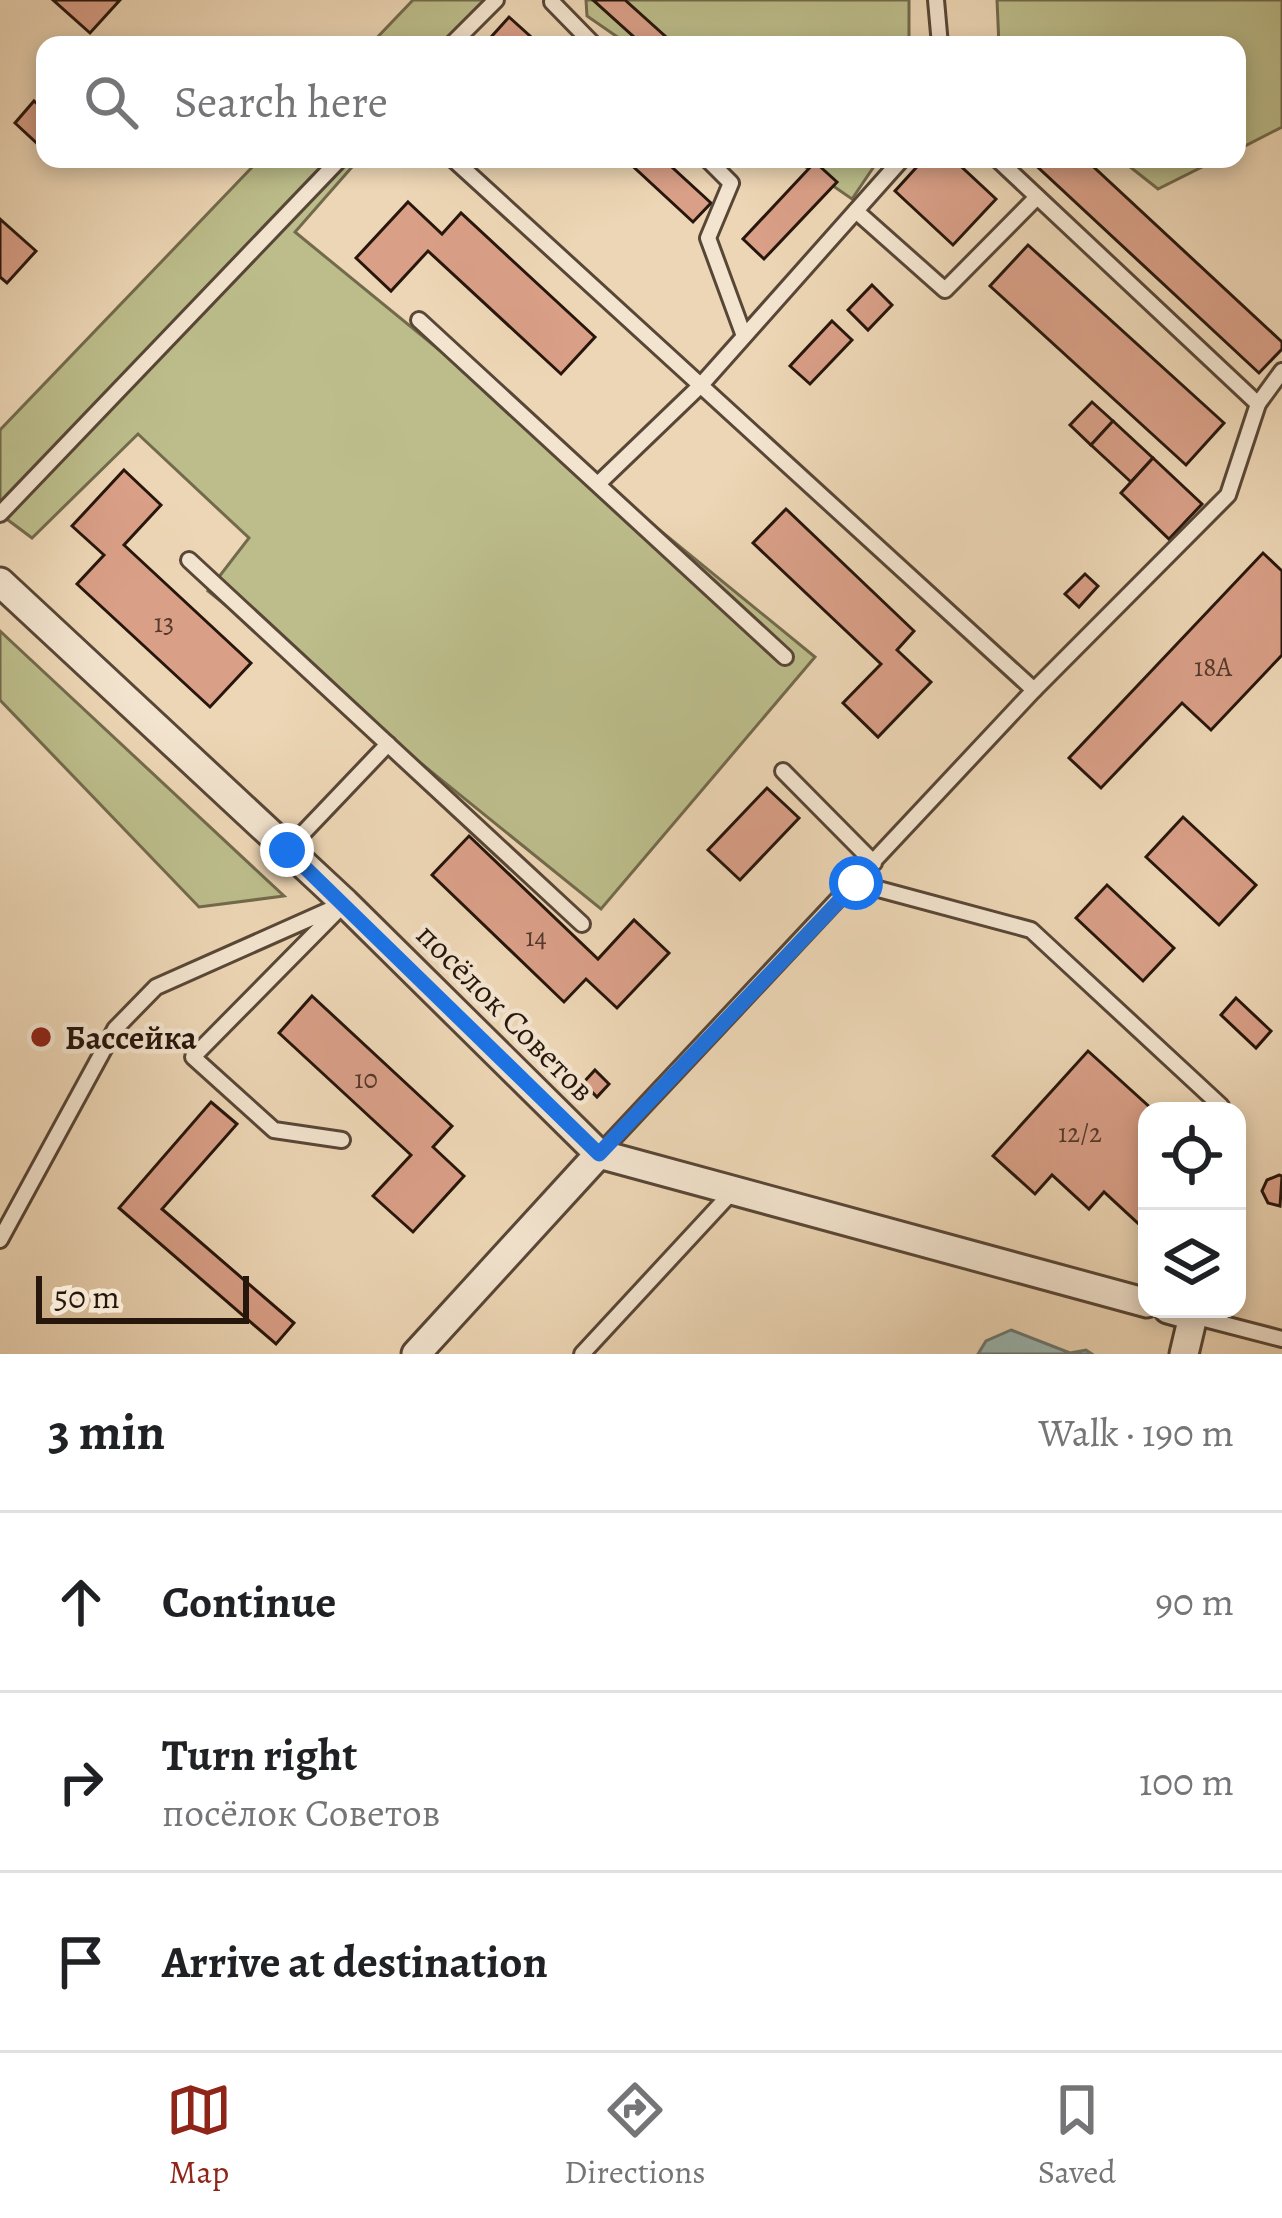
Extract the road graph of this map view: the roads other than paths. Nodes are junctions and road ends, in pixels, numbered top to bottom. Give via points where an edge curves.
1 (496, 0) edge
2 (936, 0) edge
3 (552, 2) edge
4 (460, 36) edge
5 (585, 36) edge
6 (939, 36) edge
7 (331, 168) edge
8 (463, 168) edge
9 (716, 168) edge
10 (894, 168) edge
11 (1006, 168) edge
12 (1037, 197) junction
13 (856, 211) junction
14 (419, 320) dead end
15 (744, 336) junction
16 (1282, 371) edge
17 (701, 385) junction
18 (1258, 404) junction
19 (599, 483) junction
20 (0, 514) edge
21 (189, 560) dead end
22 (0, 582) edge
23 (785, 657) dead end
24 (1034, 690) junction
25 (388, 744) junction
26 (783, 771) dead end
27 (287, 850) junction
28 (874, 862) junction
29 (856, 883) junction
30 (345, 903) junction
31 (582, 924) dead end
32 (1216, 1102) edge
33 (342, 1140) dead end
34 (599, 1154) junction
35 (733, 1191) junction
36 (0, 1240) edge
37 (1138, 1301) edge
38 (1181, 1318) edge
39 (1203, 1318) edge
40 (1282, 1340) edge
41 (416, 1354) edge
42 (582, 1354) edge
43 (1184, 1354) edge

1 - 4 lane
2 - 6 lane
3 - 5 lane
7 - 20 lane
8 - 17 lane
9 - 15 lane via 730,183 708,238
10 - 13 lane
11 - 12 lane
12 - 13 lane via 945,290
12 - 18 lane
13 - 15 lane
14 - 19 lane
15 - 17 lane
16 - 18 lane
17 - 19 lane
17 - 24 lane
18 - 24 lane via 1228,495
19 - 23 lane
21 - 25 lane
22 - 27 street, посёлок Советов
24 - 28 lane
25 - 27 lane
25 - 31 lane
26 - 28 lane
27 - 30 street, посёлок Советов
28 - 29 lane
29 - 32 lane via 1030,930
29 - 34 lane
30 - 33 lane via 193,1057 274,1130
30 - 34 street, посёлок Советов
30 - 36 lane via 156,987 115,1028
34 - 35 street, посёлок Советов
34 - 41 street
35 - 37 street, посёлок Советов
35 - 42 lane
38 - 43 street
39 - 40 lane

